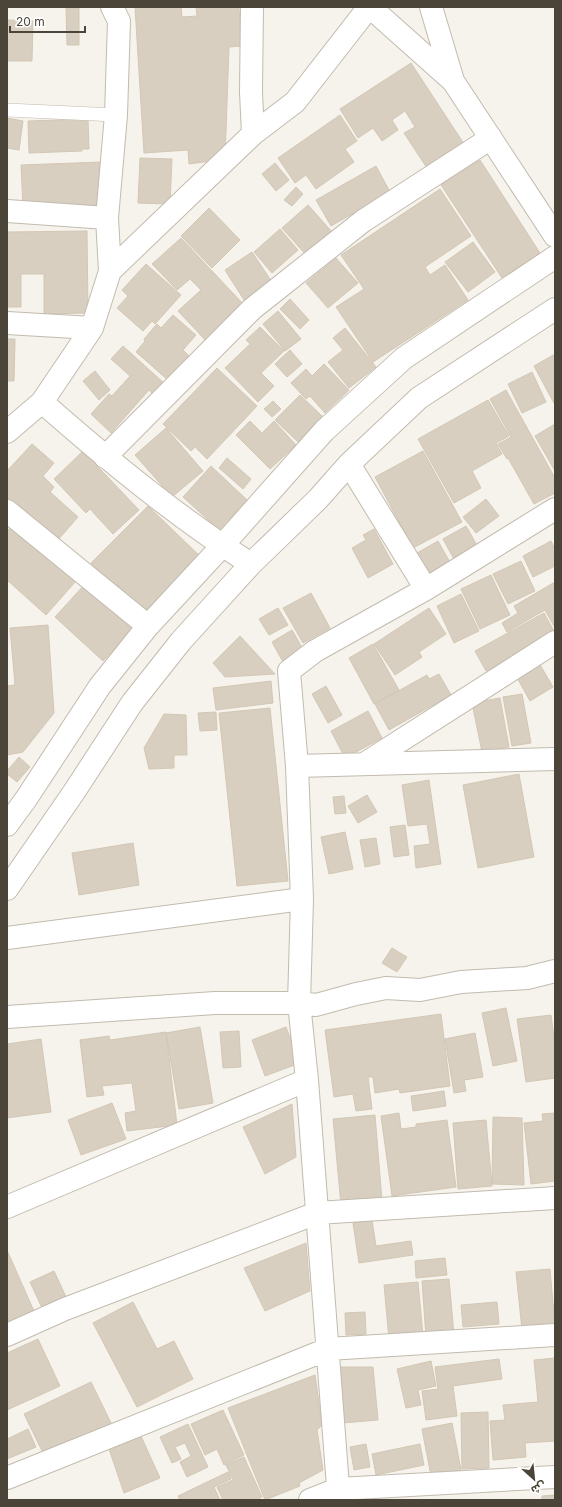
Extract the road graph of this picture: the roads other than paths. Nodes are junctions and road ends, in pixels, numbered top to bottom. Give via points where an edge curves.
1 (112, 7) edge
2 (252, 7) edge
3 (370, 7) edge
4 (431, 7) edge
5 (453, 81) junction
6 (7, 110) edge
7 (116, 115) junction
8 (253, 134) junction
9 (491, 138) junction
10 (7, 211) edge
11 (107, 218) junction
12 (555, 236) edge
13 (555, 257) edge
14 (110, 270) junction
15 (555, 309) edge
16 (7, 323) edge
17 (92, 328) junction
18 (42, 402) junction
19 (7, 432) edge
20 (105, 457) junction
21 (349, 464) junction
22 (7, 511) edge
23 (553, 515) edge
24 (222, 546) junction
25 (251, 564) junction
26 (426, 589) junction
27 (148, 626) junction
28 (555, 642) edge
29 (555, 759) edge
30 (363, 765) junction
31 (297, 766) junction
32 (7, 825) edge
33 (7, 889) edge
34 (302, 899) junction
35 (7, 938) edge
36 (555, 971) edge
37 (299, 1003) junction
38 (7, 1017) edge
39 (306, 1080) junction
40 (555, 1198) edge
41 (7, 1206) edge
42 (317, 1213) junction
43 (7, 1335) edge
44 (555, 1335) edge
45 (328, 1349) junction
46 (555, 1477) edge
47 (7, 1478) edge
48 (339, 1494) edge
49 (310, 1500) edge

1 - 7 street via 119,21
2 - 8 street
3 - 5 street
3 - 8 street via 295,102
4 - 5 street
5 - 9 street
6 - 7 lane
7 - 11 street
8 - 14 street
9 - 12 street
9 - 20 street via 363,221 252,309
10 - 11 street
11 - 14 street
13 - 24 street via 404,358 324,431
14 - 17 street
15 - 21 street via 419,398
16 - 17 street
17 - 18 street
18 - 19 street
18 - 20 street
20 - 24 street
21 - 25 street via 318,499
21 - 26 street
22 - 27 street
23 - 26 street
24 - 25 street
24 - 27 street
25 - 33 street via 181,641 132,704
26 - 31 street via 315,651 289,671
27 - 32 street via 100,686
28 - 30 street
29 - 30 street
30 - 31 street
31 - 34 street
34 - 35 street
34 - 37 street
36 - 37 street via 527,978 461,982 420,990 386,988 316,1005
37 - 38 street via 215,1003
37 - 39 street
39 - 41 street
39 - 42 street
40 - 42 street
42 - 43 street via 65,1309
42 - 45 street
44 - 45 street
45 - 47 street
45 - 48 street
46 - 48 street
48 - 49 street

